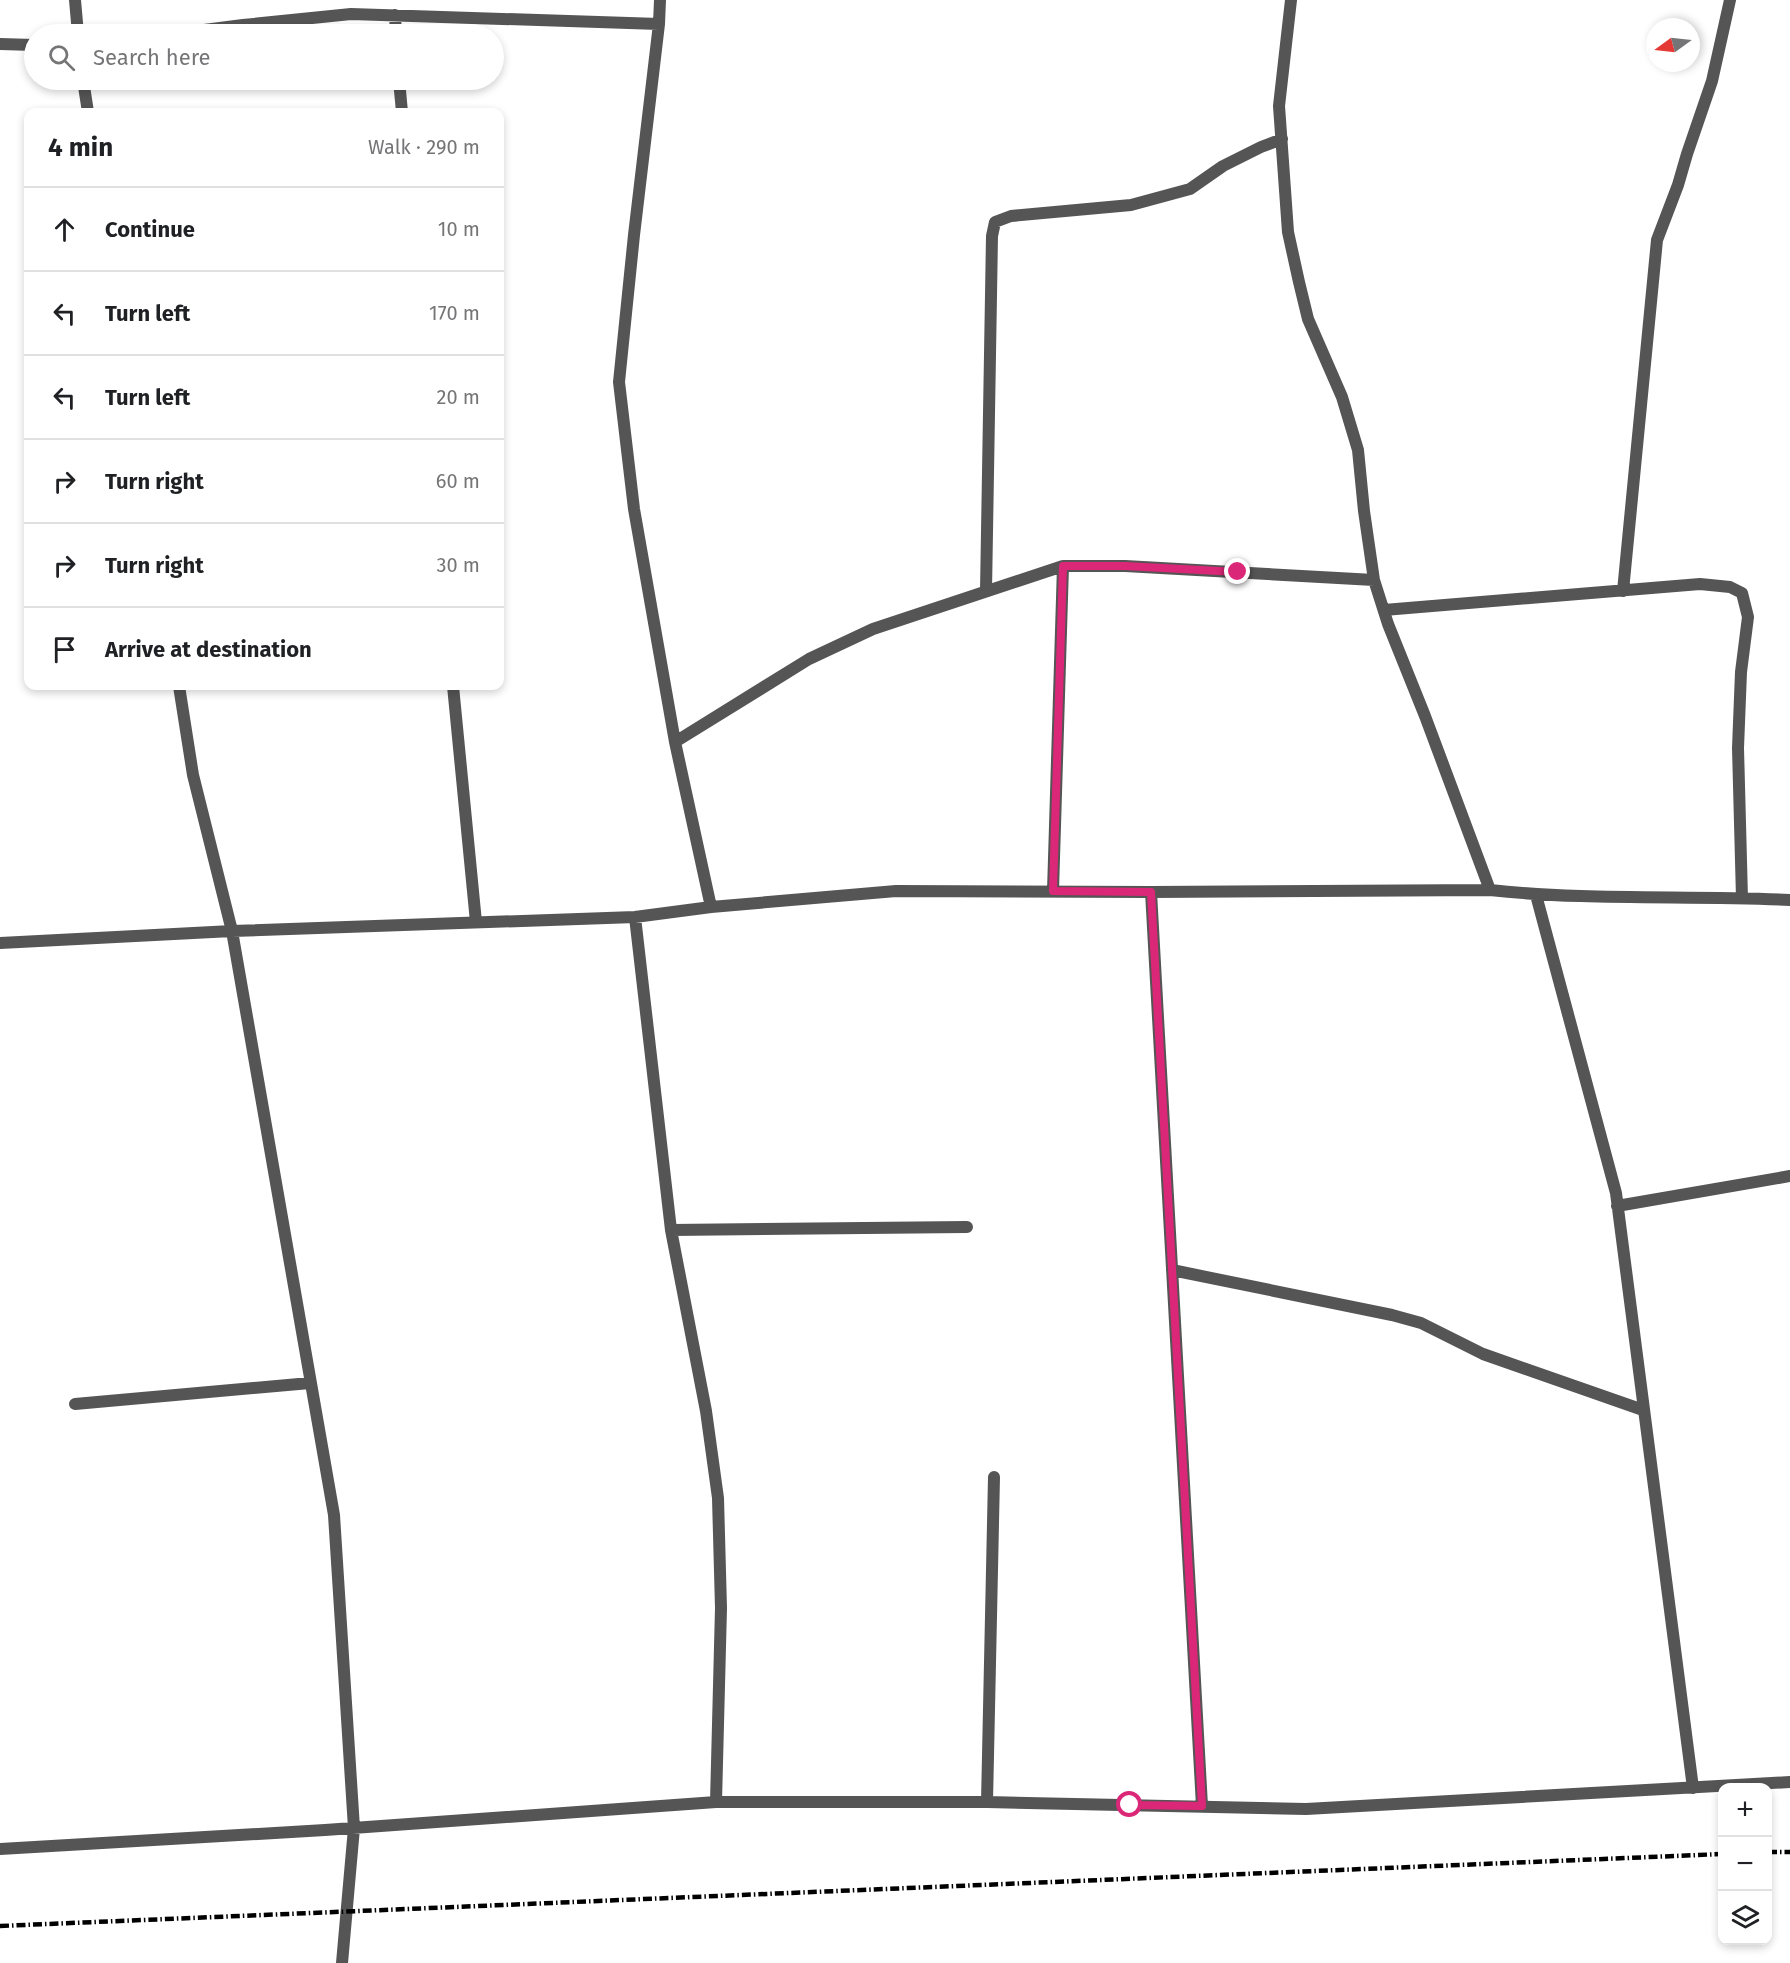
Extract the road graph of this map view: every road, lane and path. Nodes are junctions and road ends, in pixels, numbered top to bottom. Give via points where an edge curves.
1 (75, 0) edge
2 (660, 0) edge
3 (1291, 0) edge
4 (1730, 0) edge
5 (395, 15) junction
6 (77, 24) edge
7 (253, 24) edge
8 (395, 24) edge
9 (659, 24) junction
10 (0, 44) edge
11 (24, 45) edge
12 (85, 90) edge
13 (400, 90) edge
14 (87, 108) edge
15 (402, 108) edge
16 (1282, 139) junction
17 (1063, 566) junction
18 (1374, 580) junction
19 (986, 591) junction
20 (1623, 591) junction
21 (1383, 610) junction
22 (180, 690) edge
23 (453, 690) edge
24 (675, 742) junction
25 (1490, 890) junction
26 (1053, 891) junction
27 (1151, 892) junction
28 (1536, 895) junction
29 (1742, 898) junction
30 (1790, 900) edge
31 (711, 907) junction
32 (635, 917) junction
33 (476, 922) junction
34 (232, 931) junction
35 (0, 943) edge
36 (1790, 1176) edge
37 (1617, 1206) junction
38 (967, 1227) dead end
39 (671, 1230) junction
40 (1172, 1270) junction
41 (310, 1383) junction
42 (75, 1404) dead end
43 (1643, 1410) junction
44 (994, 1477) dead end
45 (1790, 1782) edge
46 (1693, 1788) junction
47 (716, 1802) junction
48 (987, 1802) junction
49 (1202, 1806) junction
50 (354, 1828) junction
51 (0, 1849) edge
52 (342, 1963) edge

1 - 6 street
2 - 9 street
3 - 16 street via 1279,106
4 - 20 street via 1712,81 1657,240
5 - 7 street via 351,14
5 - 8 street
5 - 9 street
9 - 24 street via 619,382 634,509
10 - 11 street
12 - 14 street
13 - 15 street
16 - 18 street via 1288,232 1308,319 1342,397 1358,450
16 - 19 street via 1223,166 1191,189 1131,206 1011,216 995,222
17 - 18 street
17 - 19 street
17 - 26 street
18 - 21 street
19 - 24 street via 873,628 809,659
20 - 21 street
20 - 29 street via 1700,584 1730,587 1742,593 1748,617 1737,748
21 - 25 street
22 - 34 street via 193,775
23 - 33 street
24 - 31 street
25 - 27 street
25 - 28 street
26 - 27 street
26 - 31 street via 896,891
27 - 40 street
28 - 29 street
28 - 37 street
29 - 30 street
31 - 32 street
32 - 33 street
32 - 39 street
33 - 34 street
34 - 35 street
34 - 41 street
36 - 37 street
37 - 43 street
38 - 39 street
39 - 47 street via 706,1412 718,1498 721,1608
40 - 43 street via 1392,1314 1421,1323 1483,1354
40 - 49 street
41 - 42 street
41 - 50 street via 334,1515
43 - 46 street
44 - 48 street
45 - 46 street
46 - 49 street via 1306,1809
47 - 48 street
47 - 50 street
48 - 49 street
50 - 51 street
50 - 52 street

